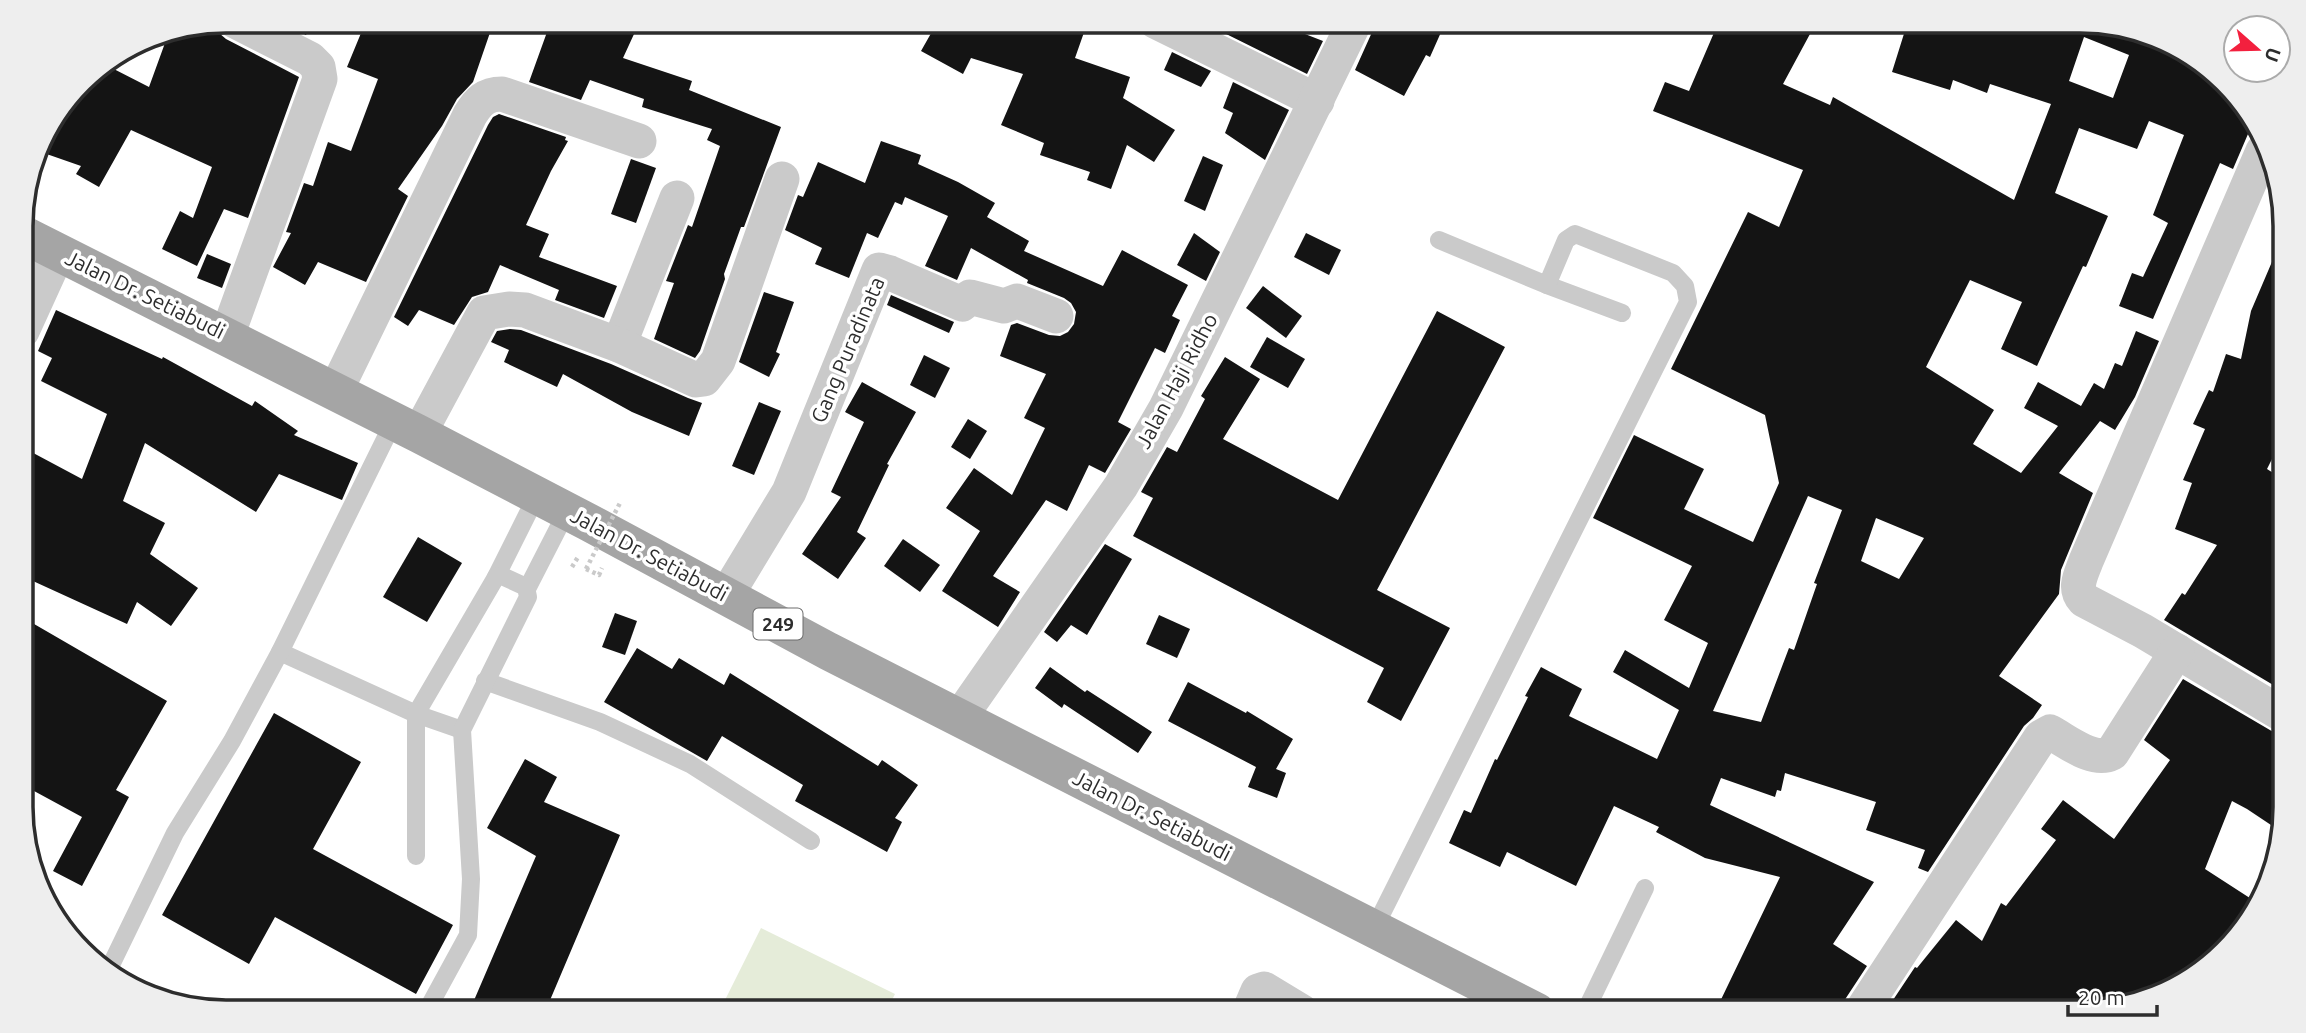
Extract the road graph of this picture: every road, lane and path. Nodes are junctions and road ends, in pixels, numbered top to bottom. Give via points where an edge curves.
1 (1181, 33) edge
2 (1349, 33) edge
3 (261, 34) edge
4 (1317, 100) junction
5 (639, 141) dead end
6 (2260, 158) edge
7 (782, 179) dead end
8 (677, 198) dead end
9 (34, 240) edge
10 (1439, 240) dead end
11 (58, 252) junction
12 (1547, 285) junction
13 (34, 305) edge
14 (1622, 313) dead end
15 (1056, 316) dead end
16 (227, 336) junction
17 (619, 345) junction
18 (335, 392) junction
19 (406, 428) junction
20 (552, 503) junction
21 (620, 503) dead end
22 (578, 556) dead end
23 (572, 567) dead end
24 (586, 569) dead end
25 (496, 577) junction
26 (527, 589) junction
27 (726, 596) junction
28 (2177, 651) junction
29 (280, 653) junction
30 (485, 681) junction
31 (2273, 709) edge
32 (416, 714) junction
33 (960, 718) junction
34 (462, 730) junction
35 (811, 841) dead end
36 (416, 856) dead end
37 (1644, 888) dead end
38 (1374, 929) junction
39 (112, 962) edge
40 (1254, 999) edge
41 (1281, 999) edge
42 (1504, 999) edge
43 (1591, 999) edge
44 (1869, 999) edge
45 (433, 1000) edge

1 - 4 street
2 - 4 street, Jalan Haji Ridho
3 - 16 street via 310,59 318,67 320,79
4 - 33 street, Jalan Haji Ridho via 1147,442
5 - 18 street via 502,94 484,98 470,115
6 - 28 street via 2077,586 2084,600
7 - 17 street via 713,370 696,380
8 - 17 street
9 - 11 main road, Jalan Dr. Setiabudi / 249
10 - 12 lane
11 - 13 street
11 - 16 main road, Jalan Dr. Setiabudi / 249
12 - 14 lane
12 - 38 lane via 1566,240 1574,234 1673,273 1685,286 1688,302
15 - 27 street, Gang Puradinata via 1017,302 1004,306 970,297 962,304 879,270 789,492
16 - 18 main road, Jalan Dr. Setiabudi / 249
17 - 19 street via 525,310 484,313
18 - 19 main road, Jalan Dr. Setiabudi / 249
19 - 20 main road, Jalan Dr. Setiabudi / 249
19 - 29 lane
20 - 25 lane
20 - 26 lane
20 - 27 main road, Jalan Dr. Setiabudi / 249
21 - 24 path, bridge
22 - 23 path
25 - 26 lane
25 - 32 lane
26 - 30 lane via 528,597
27 - 33 main road, Jalan Dr. Setiabudi / 249
28 - 31 street
28 - 44 street via 2112,753 2094,755 2050,732 2041,737
29 - 32 lane
29 - 39 lane via 176,833
30 - 34 lane
30 - 35 lane via 600,722 690,764
32 - 34 lane
32 - 36 lane
33 - 38 main road, Jalan Dr. Setiabudi / 249
34 - 45 lane via 471,879 468,935
37 - 43 lane
38 - 42 main road, Jalan Dr. Setiabudi / 249
40 - 41 street via 1264,989

